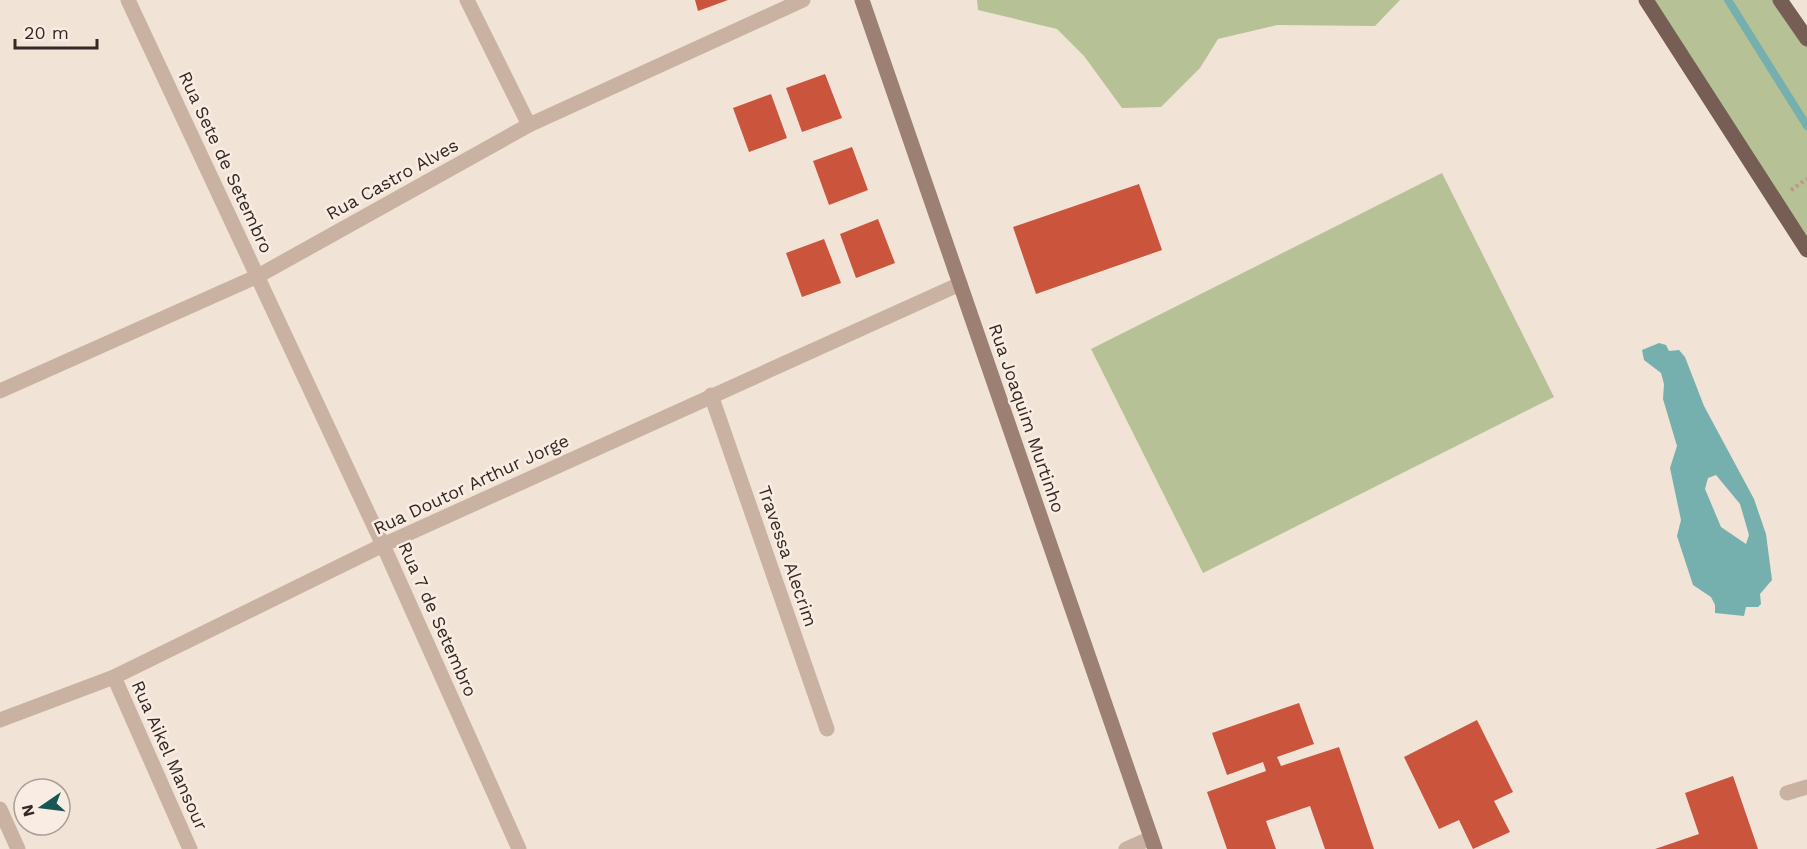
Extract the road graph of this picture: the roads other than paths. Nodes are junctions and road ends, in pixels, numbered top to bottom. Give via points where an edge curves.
1 (128, 0) edge
2 (466, 0) edge
3 (803, 0) edge
4 (862, 0) edge
5 (1646, 0) edge
6 (1779, 0) edge
7 (1807, 39) edge
8 (529, 125) junction
9 (1807, 250) edge
10 (258, 276) junction
11 (960, 284) junction
12 (0, 391) edge
13 (711, 395) junction
14 (383, 545) junction
15 (114, 677) junction
16 (0, 720) edge
17 (826, 729) dead end
18 (1807, 787) edge
19 (1786, 793) dead end
20 (0, 809) edge
21 (1153, 843) edge
22 (18, 849) edge
23 (190, 849) edge
24 (519, 849) edge
25 (1126, 849) edge

1 - 10 street, Rua Sete de Setembro
2 - 8 street
3 - 8 street, Rua Castro Alves
4 - 11 street, Rua Joaquim Murtinho
5 - 9 main road
6 - 7 main road
8 - 10 street, Rua Castro Alves
10 - 12 street, Rua Castro Alves
10 - 14 street, Rua 7 de Setembro
11 - 13 street, Rua Doutor Arthur Jorge
11 - 21 street, Rua Joaquim Murtinho
13 - 14 street, Rua Doutor Arthur Jorge
13 - 17 street, Travessa Alecrim
14 - 15 street, Rua Doutor Arthur Jorge
14 - 24 street, Rua 7 de Setembro
15 - 16 street, Rua Doutor Arthur Jorge
15 - 23 street, Rua Aikel Mansour
18 - 19 street
20 - 22 street
21 - 25 street

